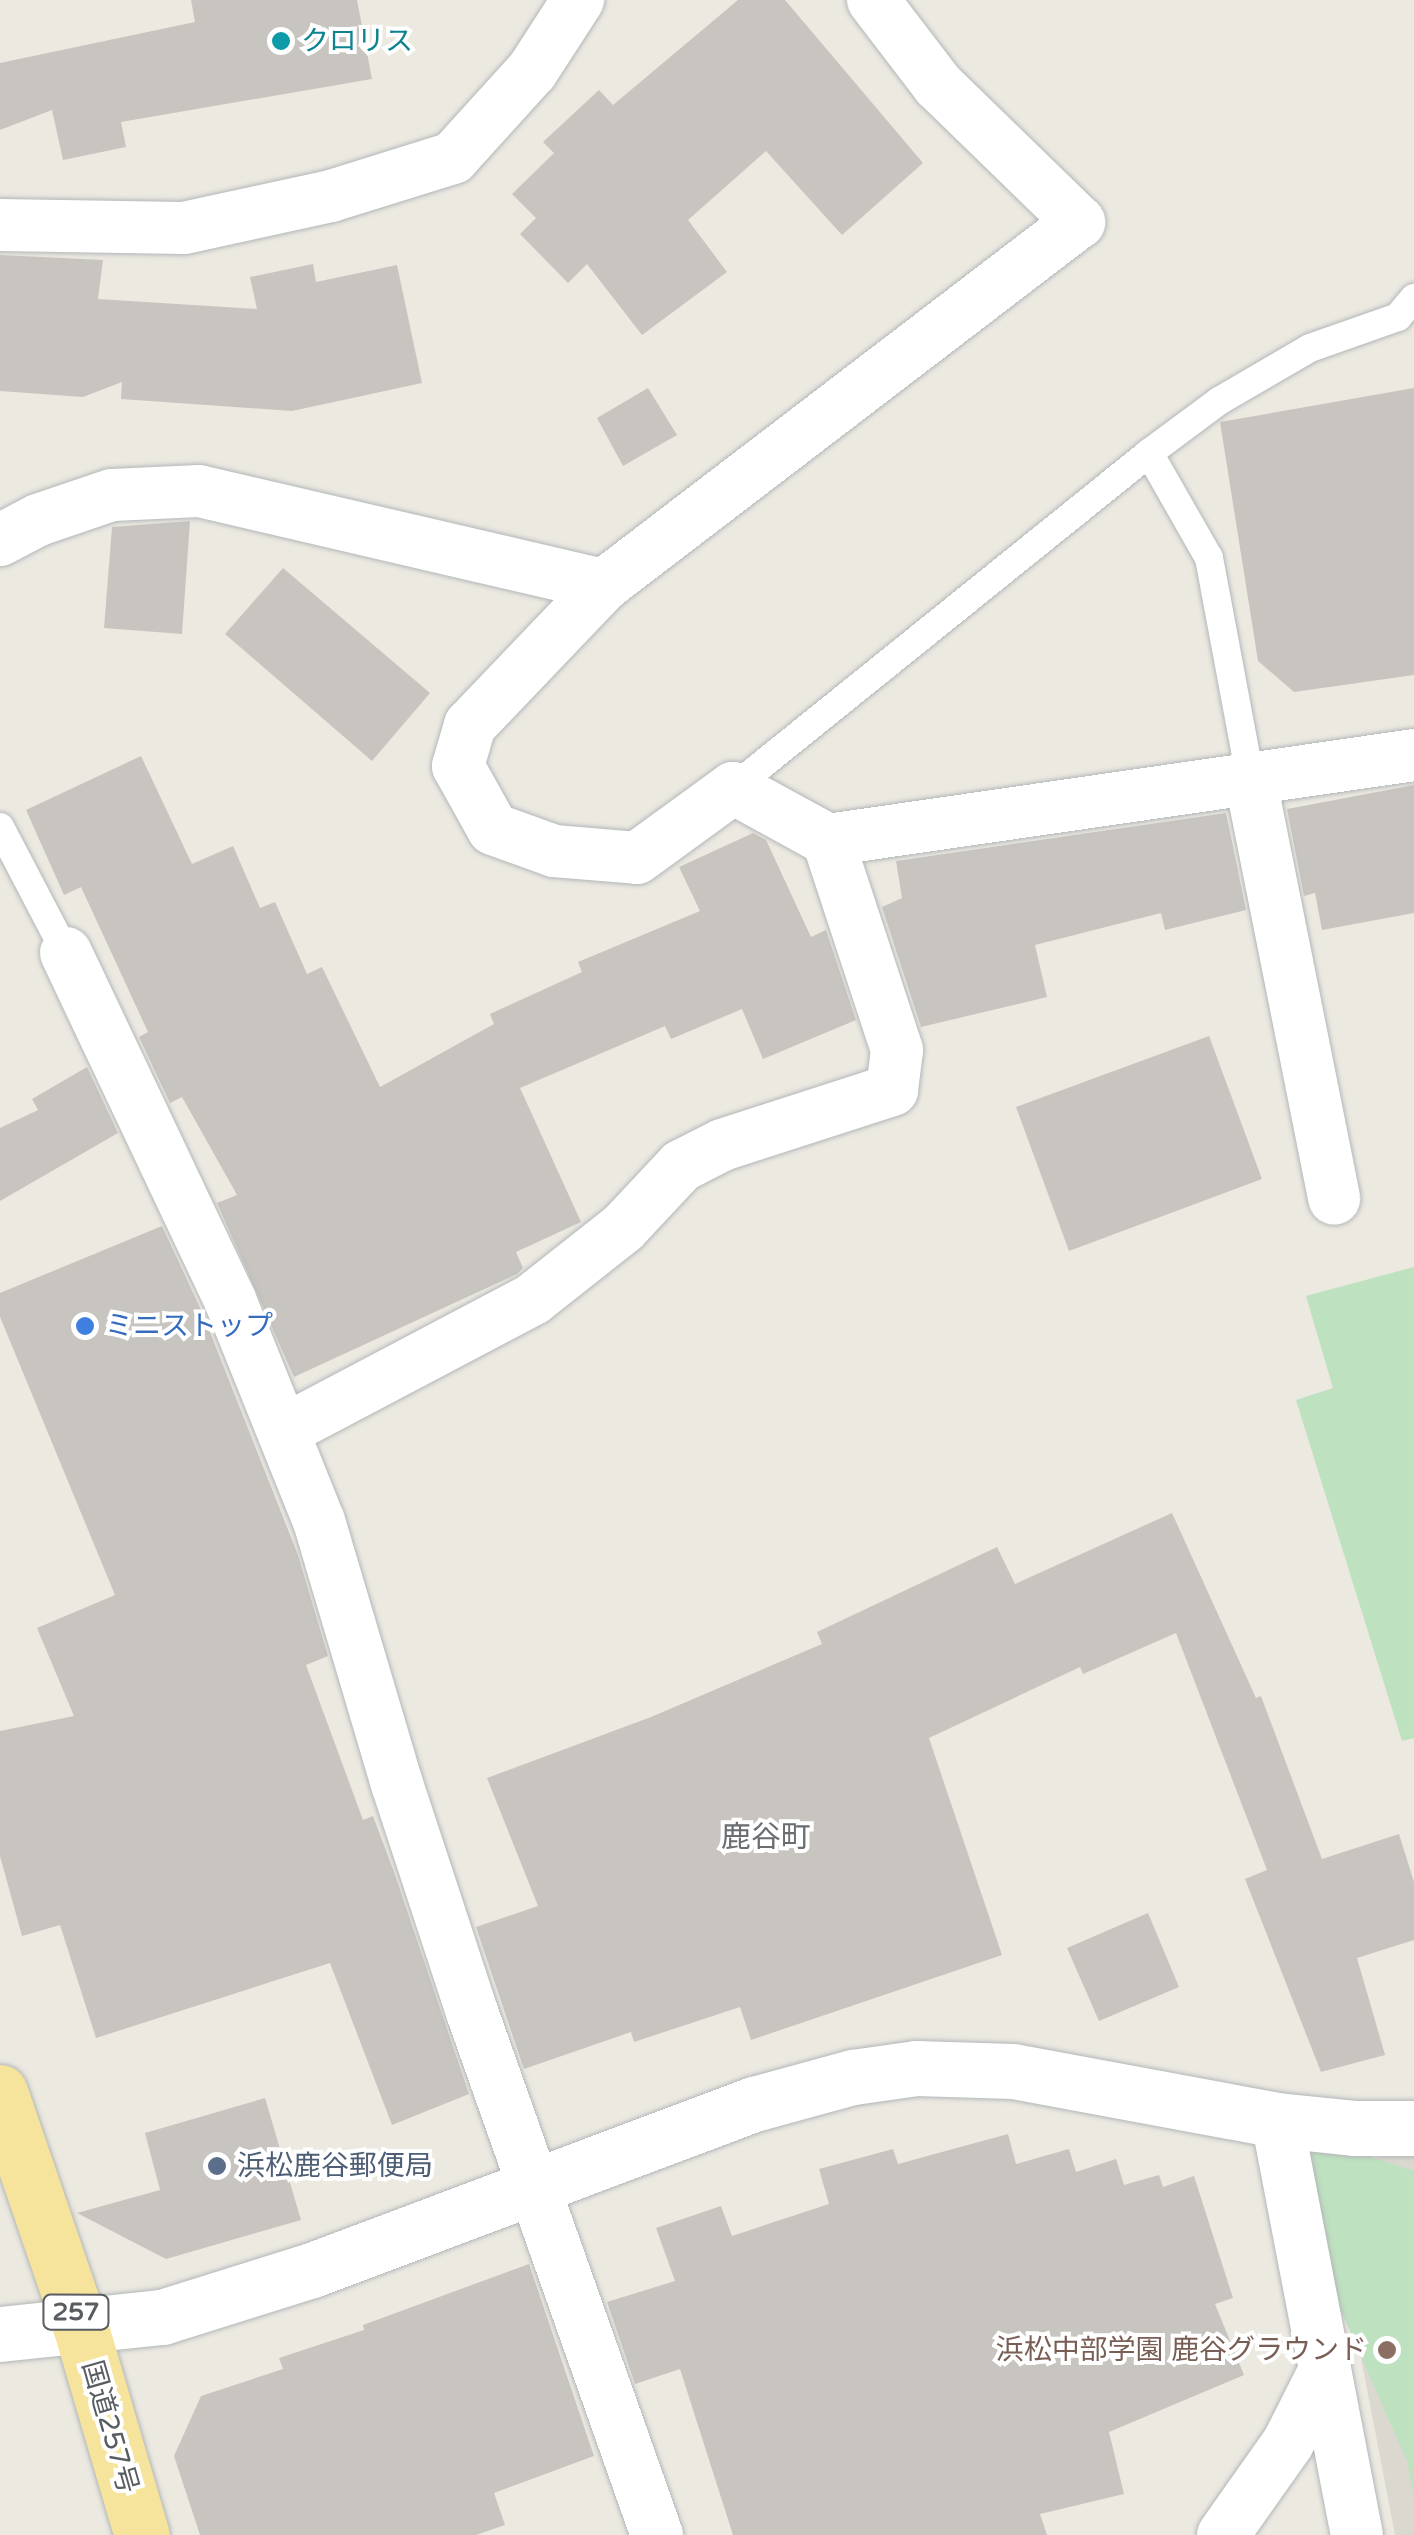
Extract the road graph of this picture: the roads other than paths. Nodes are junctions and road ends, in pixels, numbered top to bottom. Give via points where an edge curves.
1 (578, 0) edge
2 (873, 0) edge
3 (0, 225) edge
4 (1414, 298) edge
5 (1149, 454) junction
6 (0, 540) edge
7 (604, 585) junction
8 (1414, 755) edge
9 (1250, 777) junction
10 (733, 788) junction
11 (0, 828) edge
12 (828, 840) junction
13 (66, 953) joint
14 (1334, 1200) dead end
15 (282, 1431) junction
16 (0, 2092) edge
17 (1277, 2120) junction
18 (1414, 2128) edge
19 (531, 2186) junction
20 (80, 2324) junction
21 (0, 2334) edge
22 (1326, 2370) junction
23 (142, 2535) edge
24 (657, 2535) edge
25 (1224, 2535) edge
26 (1358, 2535) edge

1 - 3 street via 532,71 453,158 332,196 184,228
2 - 7 street via 938,85 1079,222
4 - 5 lane via 1398,317 1310,348 1219,401
5 - 9 lane via 1209,558
5 - 10 lane
6 - 7 street via 112,494 200,490
7 - 10 street via 470,725 458,766 493,829 554,851 637,858
8 - 9 street
9 - 12 street
9 - 14 street
10 - 12 street
11 - 13 lane
12 - 15 street via 897,1050 892,1090 722,1145 680,1166 623,1228 533,1299
13 - 15 street via 230,1300
15 - 19 street via 320,1521 397,1784
16 - 20 highway, 国道257号 / 257
17 - 18 street
17 - 19 street via 1060,2077 916,2068 784,2093
17 - 22 street
19 - 20 street via 312,2270 162,2317
19 - 24 street
20 - 21 street
20 - 23 highway, 国道257号 / 257
22 - 25 street via 1288,2443
22 - 26 street

